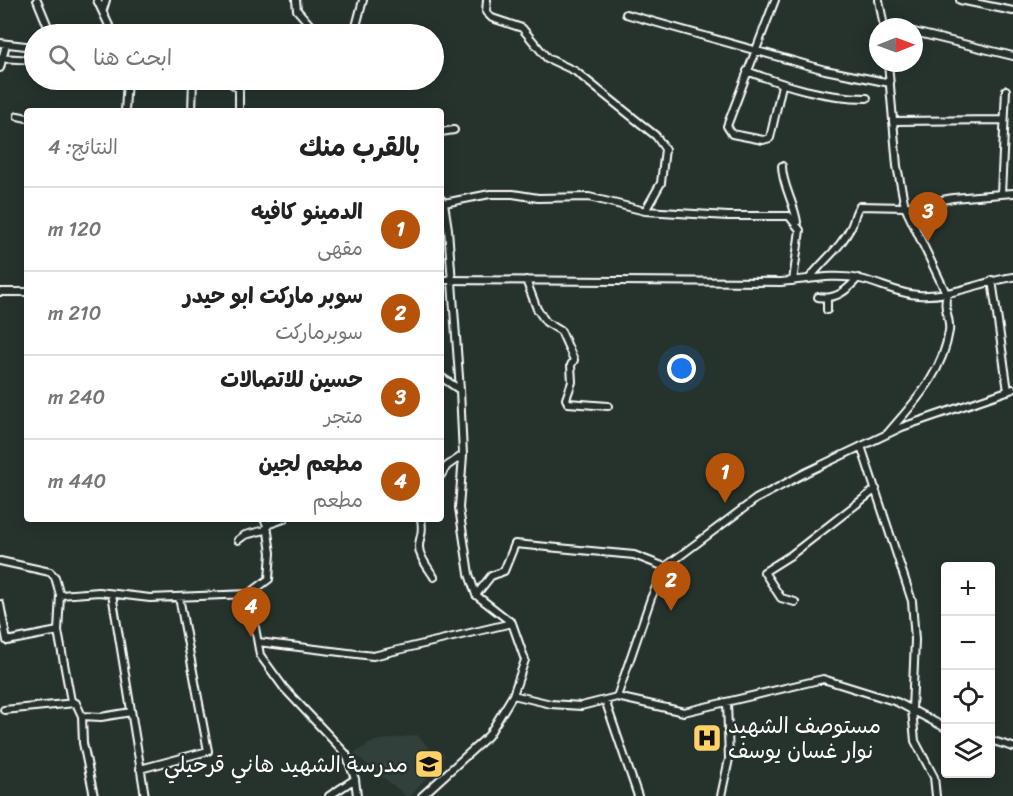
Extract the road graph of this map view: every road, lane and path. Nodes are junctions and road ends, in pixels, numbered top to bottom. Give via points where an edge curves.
1 (37, 0) edge
2 (97, 0) edge
3 (106, 0) edge
4 (296, 0) edge
5 (363, 0) edge
6 (487, 0) edge
7 (775, 0) edge
8 (879, 0) edge
9 (960, 0) edge
10 (103, 10) junction
11 (1013, 11) edge
12 (626, 14) dead end
13 (882, 18) edge
14 (47, 24) edge
15 (109, 24) edge
16 (309, 24) edge
17 (357, 24) edge
18 (923, 34) edge
19 (3, 44) edge
20 (24, 46) edge
21 (754, 49) junction
22 (1013, 56) edge
23 (2, 58) edge
24 (24, 59) edge
25 (0, 68) edge
26 (747, 71) junction
27 (889, 72) edge
28 (891, 83) junction
29 (782, 85) junction
30 (126, 90) edge
31 (193, 90) edge
32 (238, 90) edge
33 (1006, 90) dead end
34 (867, 98) dead end
35 (125, 108) edge
36 (192, 108) edge
37 (240, 108) edge
38 (18, 116) dead end
39 (24, 117) edge
40 (894, 120) junction
41 (1004, 120) junction
42 (454, 130) dead end
43 (444, 132) edge
44 (1003, 137) junction
45 (1013, 138) edge
46 (782, 166) dead end
47 (1013, 193) edge
48 (1000, 194) junction
49 (444, 201) edge
50 (905, 207) junction
51 (444, 209) edge
52 (645, 212) junction
53 (797, 222) junction
54 (1013, 277) edge
55 (858, 278) junction
56 (808, 279) junction
57 (444, 280) edge
58 (453, 280) junction
59 (526, 280) junction
60 (992, 280) junction
61 (793, 281) junction
62 (24, 289) edge
63 (0, 292) edge
64 (947, 295) junction
65 (818, 297) dead end
66 (828, 298) junction
67 (827, 310) dead end
68 (444, 379) edge
69 (460, 390) junction
70 (1011, 390) edge
71 (608, 405) dead end
72 (885, 435) junction
73 (861, 446) junction
74 (463, 455) junction
75 (444, 470) edge
76 (876, 489) junction
77 (266, 522) edge
78 (422, 522) edge
79 (238, 540) dead end
80 (0, 561) edge
81 (665, 567) junction
82 (434, 577) dead end
83 (112, 594) junction
84 (249, 594) junction
85 (60, 595) junction
86 (476, 595) junction
87 (179, 597) junction
88 (795, 602) dead end
89 (0, 604) edge
90 (512, 623) junction
91 (58, 631) junction
92 (258, 642) junction
93 (513, 695) junction
94 (617, 697) junction
95 (605, 700) junction
96 (727, 702) junction
97 (76, 703) junction
98 (4, 710) dead end
99 (912, 710) junction
100 (131, 712) junction
101 (81, 716) junction
102 (941, 726) edge
103 (995, 742) edge
104 (1013, 747) edge
105 (140, 769) junction
106 (355, 779) junction
107 (94, 796) edge
108 (145, 796) edge
109 (329, 796) edge
110 (357, 796) edge
111 (422, 796) edge
112 (638, 796) edge
113 (721, 796) edge
114 (936, 796) edge

1 - 14 street
2 - 10 street
3 - 10 street
4 - 16 street via 297,10
5 - 17 street
6 - 52 street via 486,12 492,18 522,28 547,58 587,80 656,136 665,149 661,183
7 - 21 street
8 - 13 street
9 - 11 street
10 - 15 street
12 - 21 street
18 - 22 street
19 - 20 street
19 - 23 street
21 - 26 street
21 - 28 street via 825,70
23 - 24 street
23 - 25 street
26 - 29 street
26 - 29 street via 727,126 732,134 770,138
27 - 28 street
28 - 40 street
29 - 34 street via 827,96
30 - 35 street
31 - 36 street
32 - 37 street
33 - 41 street
38 - 39 street
40 - 41 street
40 - 50 street
41 - 44 street
42 - 43 street
44 - 45 street
44 - 48 street
46 - 53 street
47 - 48 street
48 - 50 street
49 - 52 street via 490,194 589,197
50 - 56 street via 860,206 846,238
50 - 64 street
51 - 58 street
52 - 53 street via 789,216
53 - 61 street via 800,230
54 - 60 street
55 - 56 street
55 - 64 street via 915,295
55 - 66 street via 850,287
56 - 61 street
57 - 58 street
58 - 59 street
58 - 69 street
59 - 61 street
59 - 71 street via 537,309 546,322 561,331 571,351 574,360 568,403
60 - 64 street
60 - 70 street
62 - 63 street
64 - 72 street via 944,301 950,328 942,363
65 - 66 street
66 - 67 street
68 - 69 street
69 - 74 street
70 - 72 street
72 - 73 street
73 - 76 street
73 - 81 street via 756,499
74 - 75 street
74 - 86 street via 459,508
76 - 88 street via 764,572 782,598
76 - 99 street via 912,601
77 - 79 street via 265,530
77 - 84 street via 271,553 269,579
78 - 82 street via 420,553
80 - 85 street via 50,572
81 - 86 street via 634,555 515,544 504,571 491,576
81 - 94 street
83 - 85 street
83 - 87 street
83 - 100 street
84 - 87 street
84 - 92 street
85 - 91 street
86 - 90 street
87 - 105 street via 208,751
89 - 91 street via 7,641
90 - 92 street via 373,656
90 - 93 street via 525,660
91 - 97 street via 71,701
92 - 106 street via 260,655 285,688 346,754
93 - 95 street via 581,706
93 - 111 street via 488,736
94 - 95 street
94 - 96 street via 684,712
95 - 112 street
96 - 99 street via 823,679
96 - 113 street via 729,759
97 - 98 street
97 - 101 street
99 - 102 street
99 - 114 street via 915,741 934,777
100 - 101 street
100 - 105 street
101 - 107 street
103 - 104 street
105 - 108 street
106 - 109 street
106 - 110 street

